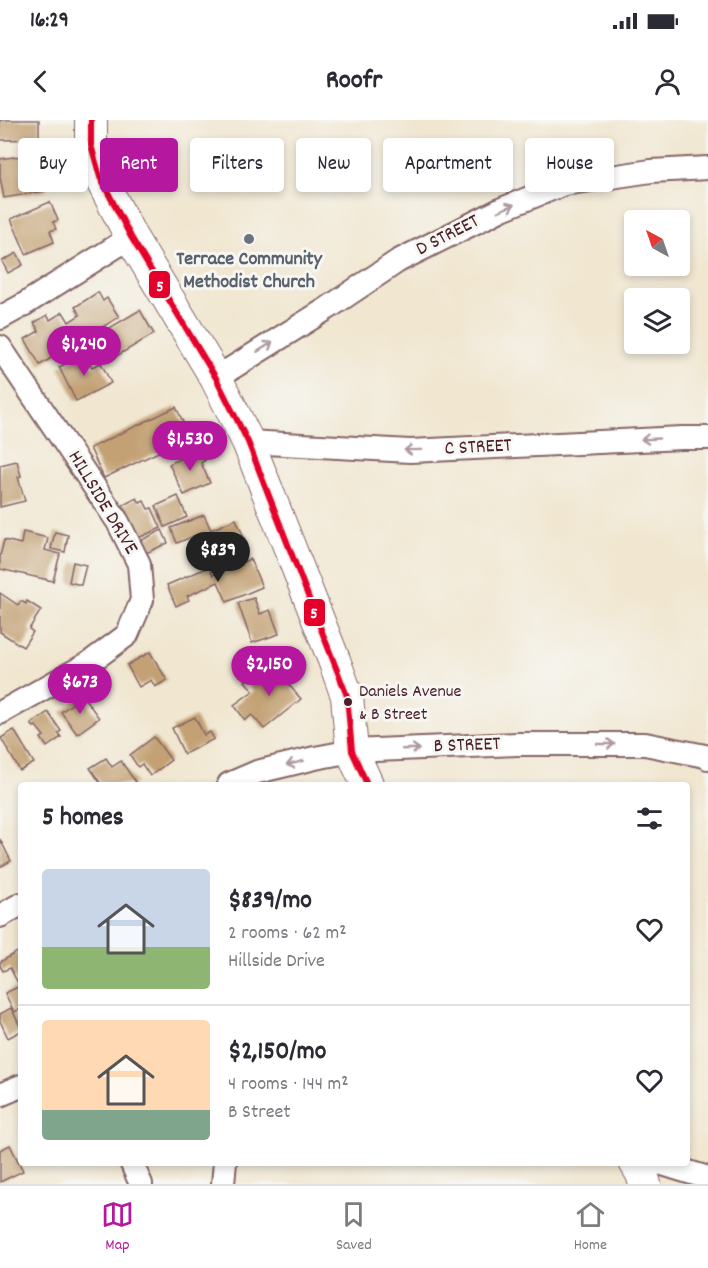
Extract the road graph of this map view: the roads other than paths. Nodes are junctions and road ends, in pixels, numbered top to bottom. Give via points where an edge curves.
1 (91, 120) edge
2 (708, 168) edge
3 (131, 237) junction
4 (0, 318) edge
5 (0, 347) edge
6 (216, 378) junction
7 (708, 438) edge
8 (248, 442) junction
9 (0, 713) edge
10 (352, 751) junction
11 (708, 758) edge
12 (234, 782) edge
13 (353, 782) edge
14 (366, 782) edge
15 (18, 906) edge
16 (0, 916) edge
17 (18, 1087) edge
18 (0, 1095) edge
19 (133, 1166) edge
20 (225, 1166) edge
21 (637, 1166) edge
22 (669, 1166) edge
23 (708, 1178) edge
24 (141, 1184) edge
25 (224, 1184) edge
26 (645, 1184) edge

1 - 3 street via 91,145 100,177
6 -> 2 street, D STREET via 398,261 501,209 564,184 651,171
3 - 4 street
3 - 6 street
5 - 9 street, HILLSIDE DRIVE via 118,522 139,564 142,600 127,635 89,663
6 - 8 street
7 -> 8 street, C STREET via 410,451
8 - 10 street via 347,696
10 -> 11 street, B STREET via 517,744 645,744
10 -> 12 street, B STREET via 257,772
10 - 13 street
10 - 14 street
15 - 16 street
17 - 18 street
19 - 24 street
20 - 25 street
21 - 26 street
22 - 23 street

